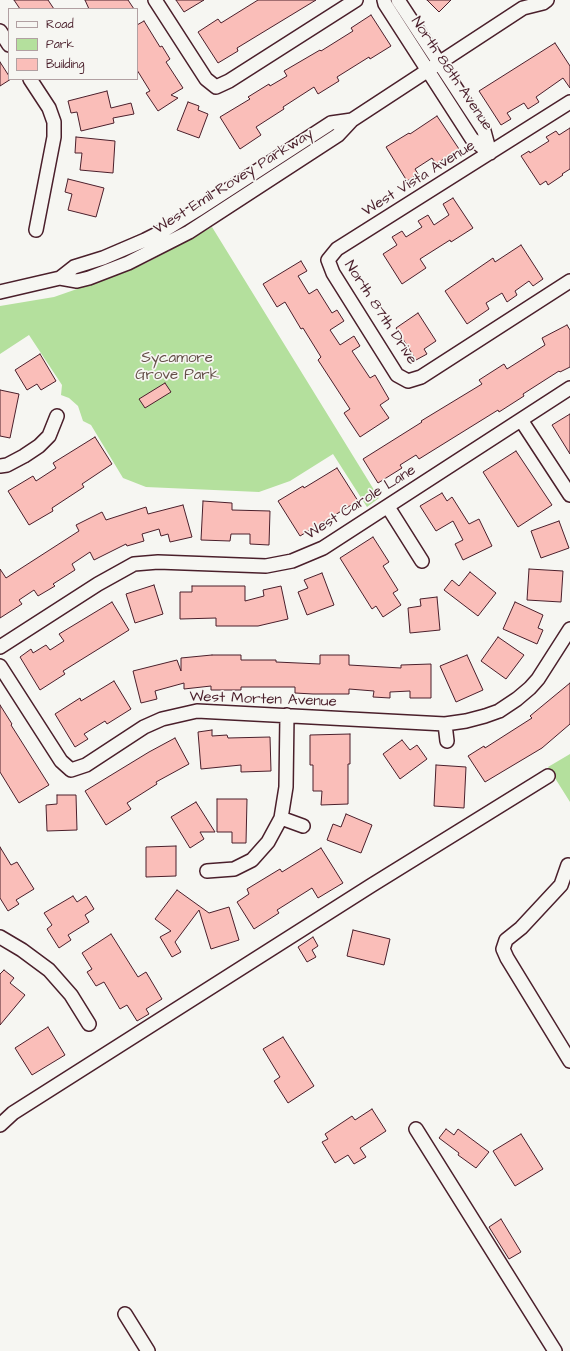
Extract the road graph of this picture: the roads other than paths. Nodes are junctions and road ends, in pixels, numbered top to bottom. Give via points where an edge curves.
1 (155, 0) edge
2 (356, 0) edge
3 (384, 0) edge
4 (398, 0) edge
5 (547, 0) edge
6 (526, 4) edge
7 (0, 31) edge
8 (8, 43) edge
9 (439, 63) junction
10 (427, 70) junction
11 (31, 80) edge
12 (570, 102) edge
13 (490, 153) junction
14 (36, 230) dead end
15 (328, 260) joint
16 (570, 281) edge
17 (0, 292) edge
18 (570, 388) edge
19 (57, 416) dead end
20 (521, 420) junction
21 (0, 466) edge
22 (570, 495) edge
23 (388, 507) junction
24 (422, 561) dead end
25 (570, 629) edge
26 (0, 647) edge
27 (0, 666) edge
28 (287, 715) junction
29 (445, 724) junction
30 (447, 741) dead end
31 (548, 776) dead end
32 (281, 818) junction
33 (303, 826) dead end
34 (568, 865) dead end
35 (207, 870) dead end
36 (0, 937) edge
37 (89, 1024) dead end
38 (568, 1053) edge
39 (0, 1125) edge
40 (416, 1129) dead end
41 (125, 1314) dead end
42 (148, 1351) edge
43 (555, 1351) edge

1 - 2 street via 206,79 216,87
3 - 10 street, North 88th Avenue
4 - 9 street, North 88th Avenue
5 - 6 street, West Emil Rovey Parkway
6 - 9 street, West Emil Rovey Parkway
7 - 8 street
9 - 10 street, West Emil Rovey Parkway
9 - 13 street, North 88th Avenue via 484,131
10 - 13 street, North 88th Avenue via 472,139
10 - 17 street, West Emil Rovey Parkway via 352,120 331,123 163,231 110,255 74,267 60,278
11 - 14 street via 54,122 54,137
12 - 13 street, West Vista Avenue
13 - 15 street, West Vista Avenue via 337,249
15 - 16 street, North 87th Drive via 333,273 397,375 408,381 421,377
18 - 20 street, West Carole Lane
19 - 21 street via 49,436 39,446 13,462
20 - 22 street
20 - 23 street, West Carole Lane
23 - 24 street
23 - 26 street, West Carole Lane via 323,548 292,561 266,566 158,562 134,564
25 - 29 street, West Morten Avenue via 538,679 517,699 484,716
27 - 28 street, West Morten Avenue via 61,762 71,770 86,765 144,727 162,719 198,711
28 - 29 street, West Morten Avenue
28 - 32 street via 286,787
29 - 30 street
31 - 39 street via 13,1113
32 - 33 street
32 - 35 street via 268,842 252,860 234,869
34 - 38 street via 561,885 521,928 506,940 503,949
36 - 37 street via 49,970 71,995
40 - 43 street
41 - 42 street

